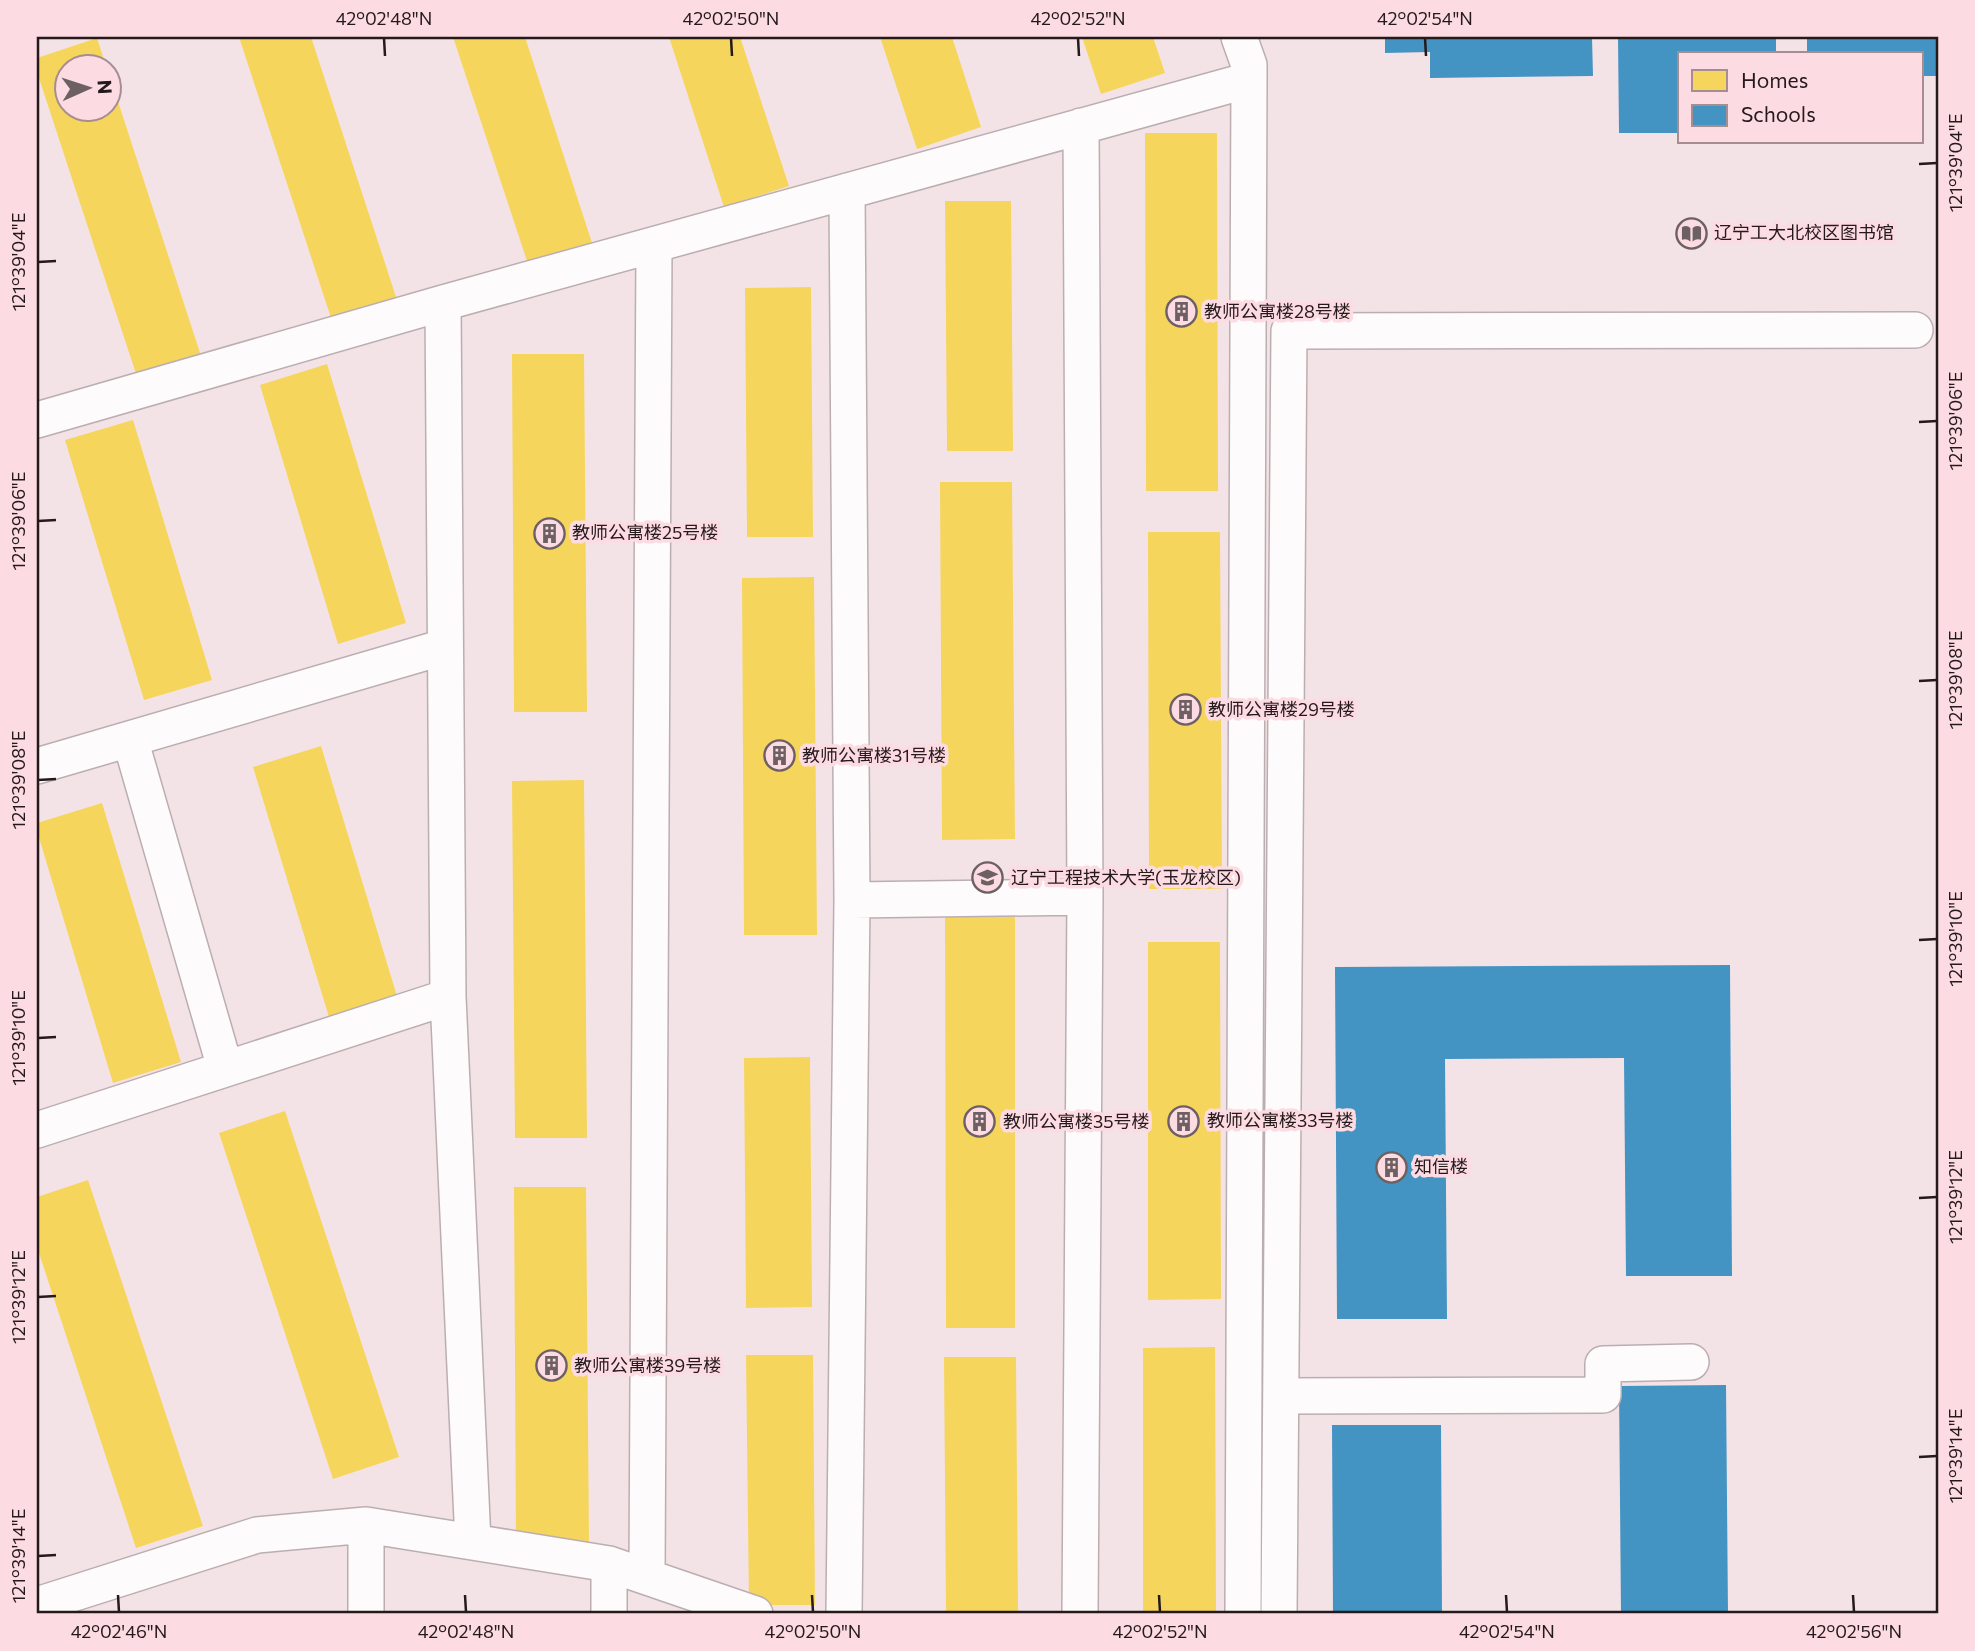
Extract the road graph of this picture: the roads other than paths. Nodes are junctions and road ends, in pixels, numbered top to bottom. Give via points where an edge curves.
1 (1239, 37) edge
2 (1249, 80) junction
3 (1081, 127) junction
4 (847, 191) junction
5 (654, 245) junction
6 (443, 303) junction
7 (1915, 330) dead end
8 (37, 420) edge
9 (444, 647) junction
10 (130, 739) junction
11 (37, 766) edge
12 (1085, 897) junction
13 (852, 900) junction
14 (448, 997) junction
15 (225, 1068) junction
16 (37, 1130) edge
17 (1691, 1362) dead end
18 (1282, 1396) junction
19 (366, 1525) junction
20 (473, 1542) junction
21 (609, 1564) junction
22 (647, 1575) junction
23 (37, 1605) edge
24 (366, 1614) edge
25 (609, 1614) edge
26 (755, 1614) edge
27 (845, 1614) edge
28 (1080, 1614) edge
29 (1242, 1614) edge
30 (1279, 1614) edge

1 - 2 street
2 - 3 street
2 - 29 street
3 - 4 street
3 - 12 street
4 - 5 street
4 - 13 street
5 - 6 street
5 - 22 street
6 - 8 street
6 - 9 street
7 - 18 street via 1289,331
9 - 10 street
9 - 14 street
10 - 11 street
10 - 15 street
12 - 13 street
12 - 28 street
13 - 27 street
14 - 15 street
14 - 20 street
15 - 16 street
17 - 18 street via 1603,1364 1603,1395
18 - 30 street
19 - 20 street
19 - 23 street via 257,1535
19 - 24 street
20 - 21 street
21 - 22 street
21 - 25 street
22 - 26 street

